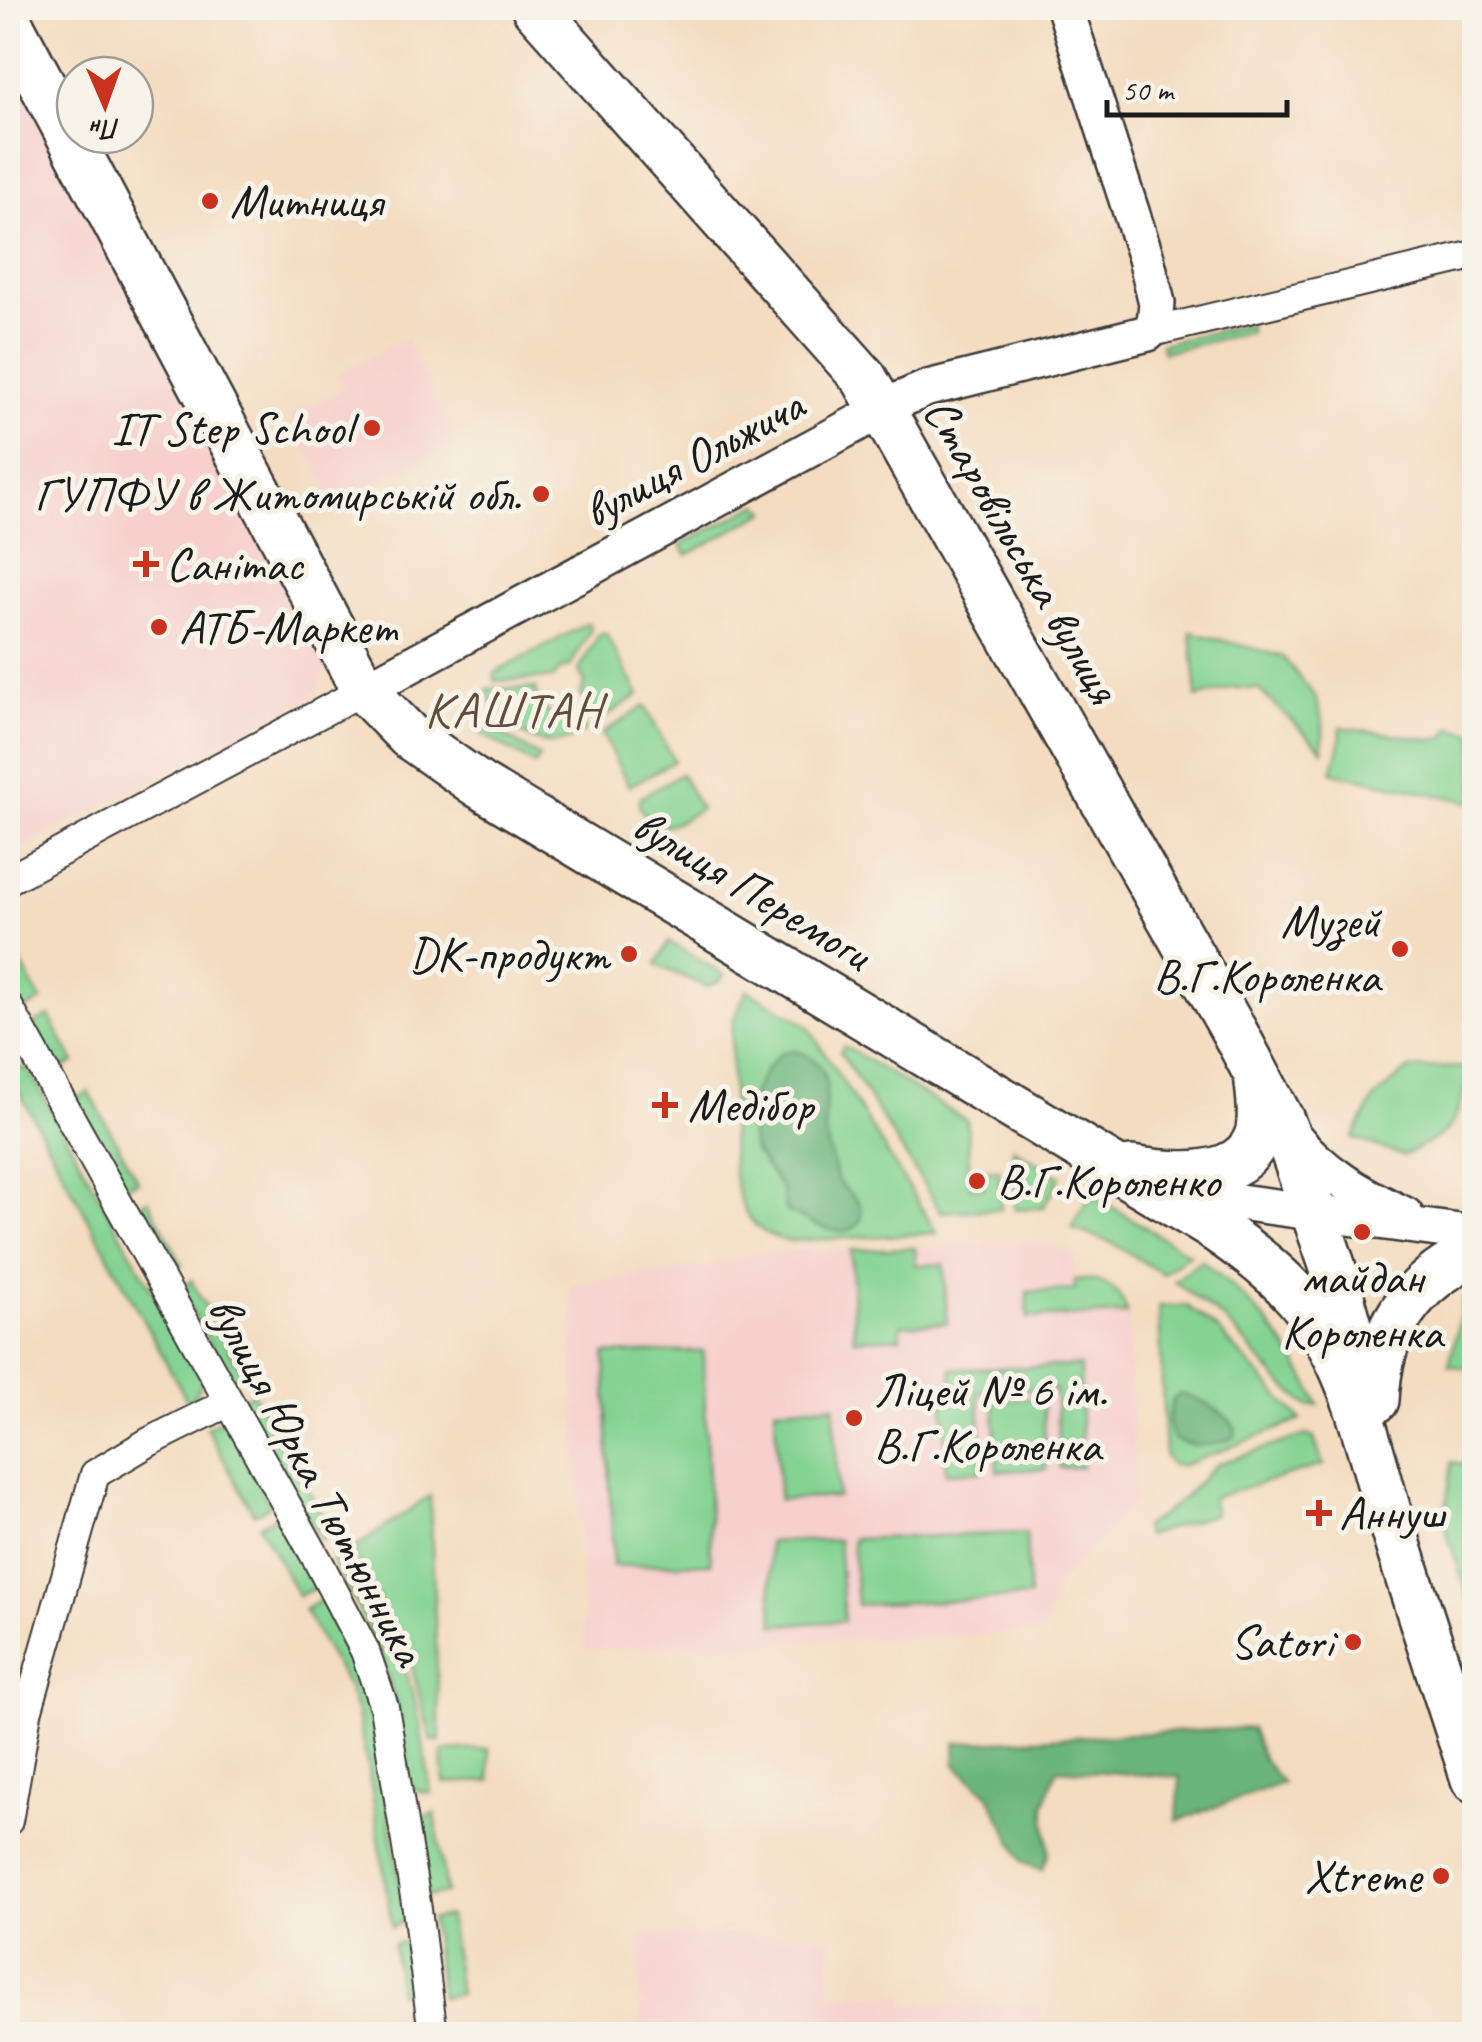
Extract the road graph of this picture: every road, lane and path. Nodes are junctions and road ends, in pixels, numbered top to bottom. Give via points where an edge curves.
1 (24, 8) edge
2 (536, 8) edge
3 (1065, 8) edge
4 (8, 20) edge
5 (55, 66) edge
6 (102, 155) edge
7 (1474, 254) edge
8 (1148, 333) junction
9 (882, 410) junction
10 (374, 685) junction
11 (8, 880) edge
12 (8, 1006) edge
13 (1258, 1078) junction
14 (1281, 1120) junction
15 (1109, 1166) junction
16 (1160, 1174) junction
17 (1202, 1197) junction
18 (1314, 1213) junction
19 (1469, 1240) edge
20 (1370, 1396) junction
21 (230, 1402) junction
22 (1474, 1726) edge
23 (1474, 1779) edge
24 (8, 1821) edge
25 (433, 2034) edge

1 - 5 street
2 - 9 main road, Старовільська вулиця via 864,378
3 - 8 street via 1146,258 1157,304
4 - 10 main road, вулиця Перемоги
6 - 10 street, вулиця Перемоги via 328,582
7 - 8 street, вулиця Ольжича
8 - 9 street, вулиця Ольжича via 928,388
9 - 10 street, вулиця Ольжича
9 - 13 main road, Старовільська вулиця
10 - 11 street, вулиця Ольжича
10 - 15 main road, вулиця Перемоги via 409,736 479,785
10 - 16 street, вулиця Перемоги via 552,808
12 - 21 street, вулиця Юрка Тютюнника
13 - 14 main road, Старовільська вулиця
13 - 16 main road via 1260,1121 1251,1149 1211,1172
14 - 18 main road, Старовільська вулиця
14 - 19 street via 1324,1168 1354,1189
15 - 16 main road
15 - 17 street
15 - 23 main road, вулиця Перемоги via 1254,1256 1315,1319 1356,1407
16 - 17 street, вулиця Перемоги
17 - 18 street
17 - 20 street, вулиця Перемоги via 1255,1233 1306,1281 1335,1320
18 - 19 street
18 - 20 main road
19 - 20 main road via 1411,1297 1384,1349 1376,1395
20 - 22 main road, вулиця Перемоги
21 - 24 street via 95,1474 27,1713
21 - 25 street, вулиця Юрка Тютюнника via 366,1651 384,1707

